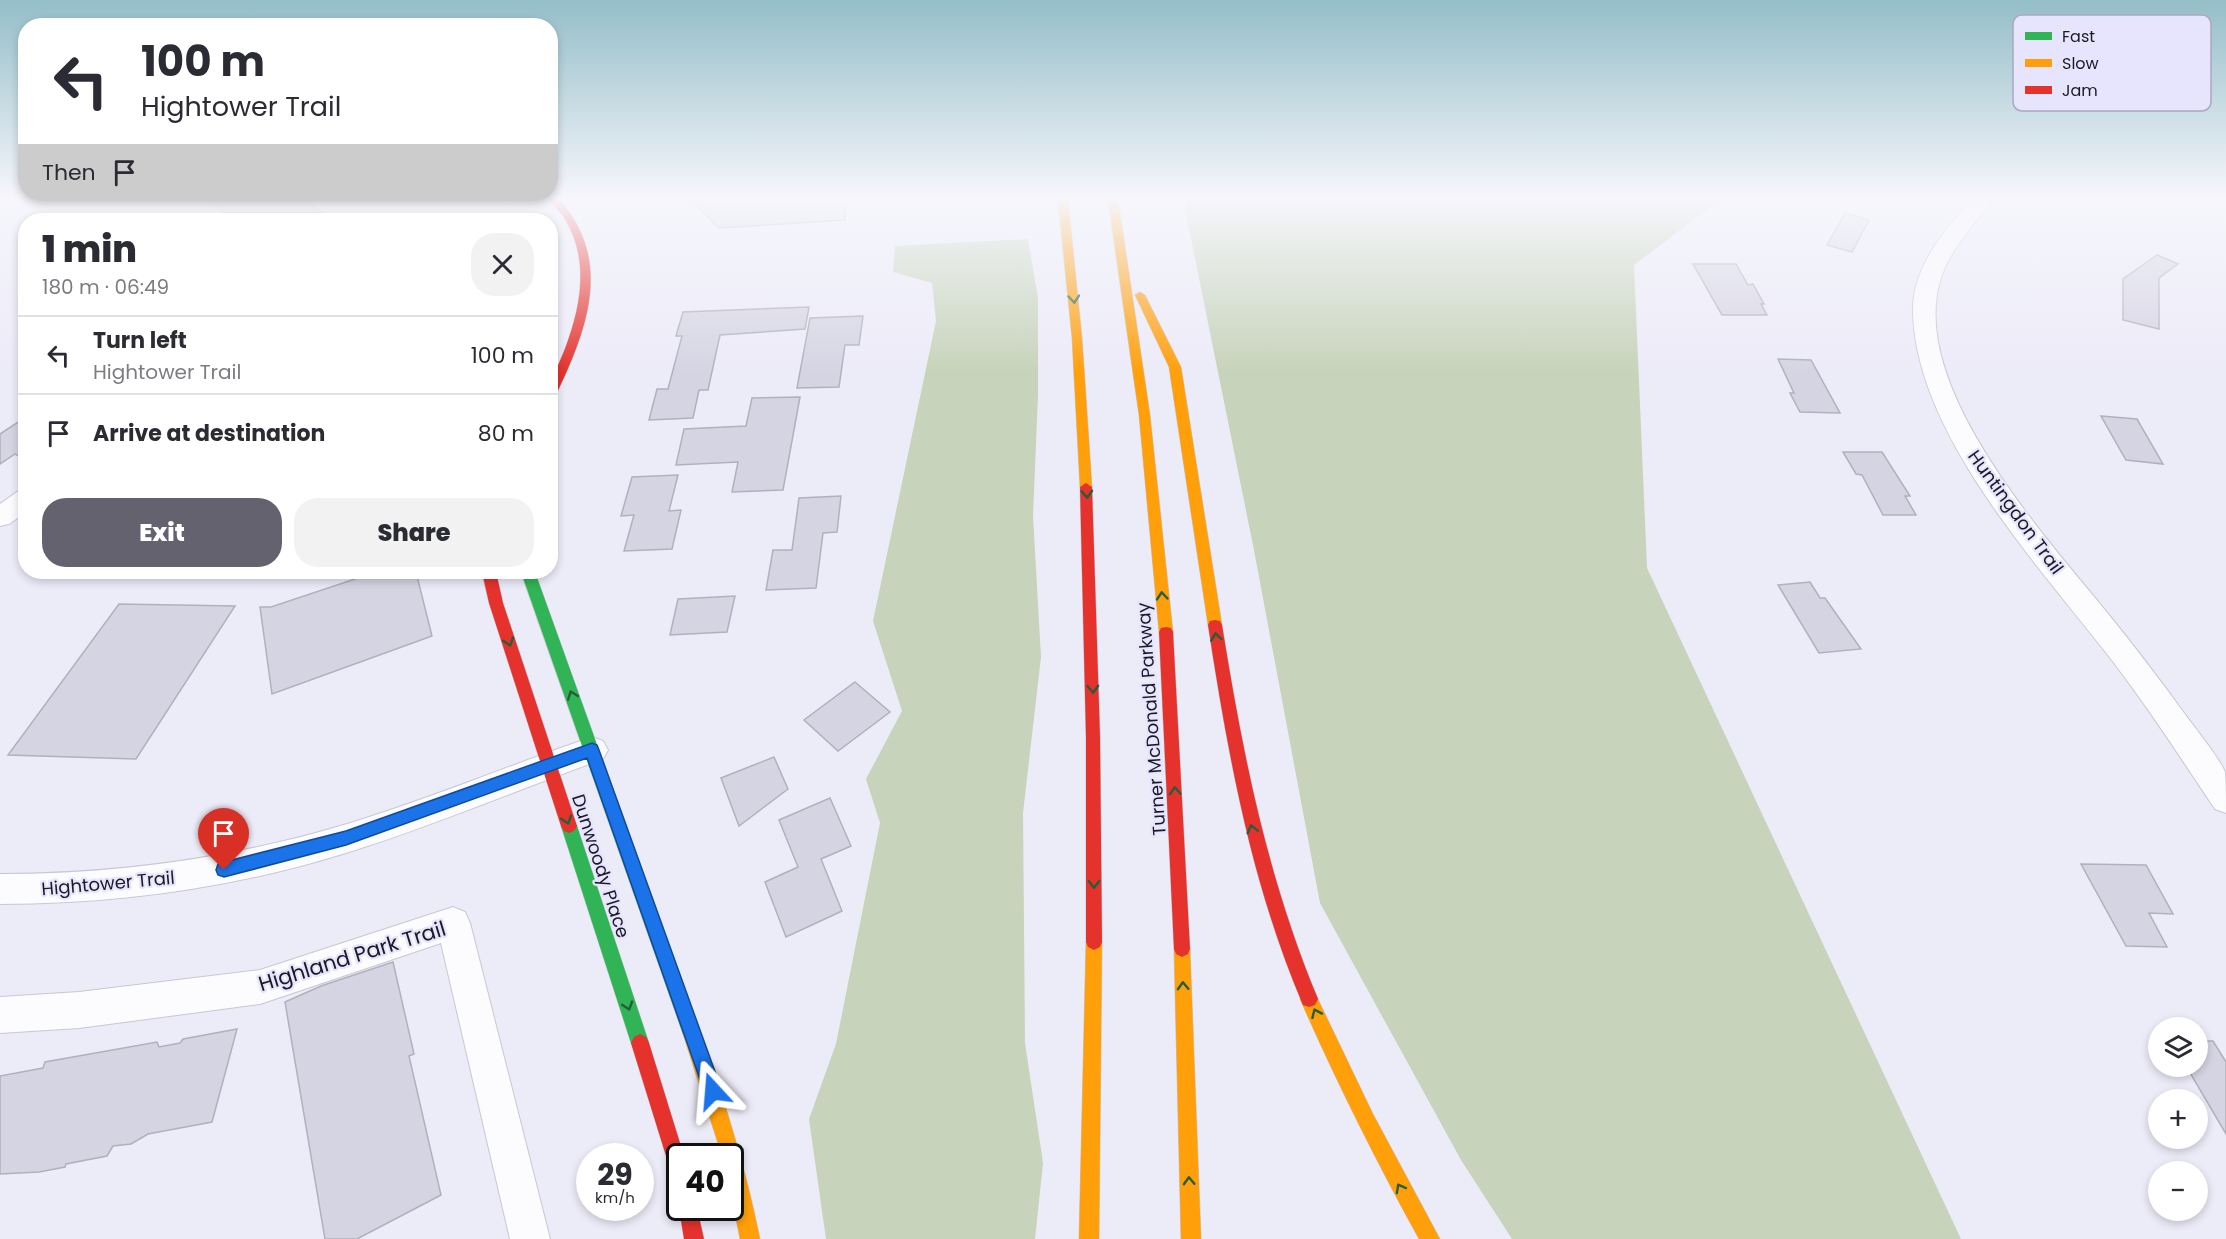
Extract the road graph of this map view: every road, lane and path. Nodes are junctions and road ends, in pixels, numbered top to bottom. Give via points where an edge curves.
1 (583, 257) edge
2 (1069, 257) edge
3 (1123, 257) edge
4 (1938, 257) edge
5 (1125, 265) junction
6 (558, 379) edge
7 (18, 504) edge
8 (0, 516) edge
9 (491, 579) edge
10 (531, 579) edge
11 (592, 750) junction
12 (549, 765) junction
13 (2226, 799) edge
14 (0, 889) edge
15 (0, 1015) edge
16 (671, 1143) edge
17 (691, 1221) edge
18 (530, 1239) edge
19 (694, 1239) edge
20 (750, 1239) edge
21 (1089, 1239) edge
22 (1191, 1239) edge
23 (1430, 1239) edge

1 - 6 main road via 587,288 584,312 575,345
2 -> 21 main road via 1079,361 1094,701 1095,983
3 - 5 main road, Turner McDonald Parkway
4 - 13 street, Huntingdon Trail via 1927,285 1924,313 1926,344 1943,397 1976,459 2128,659
22 -> 5 main road, Turner McDonald Parkway via 1170,699 1145,418
23 -> 5 main road via 1347,1083 1303,985 1272,898 1234,749 1175,367
7 - 8 street
9 -> 12 main road, Dunwoody Place
11 -> 10 main road, Dunwoody Place
11 - 12 street, Hightower Trail
11 - 20 main road, Dunwoody Place via 722,1117
12 - 14 street, Hightower Trail via 346,838 224,870 118,885
12 -> 16 main road, Dunwoody Place
15 - 18 street, Highland Park Trail via 79,1010 260,987 453,923
17 - 19 main road

